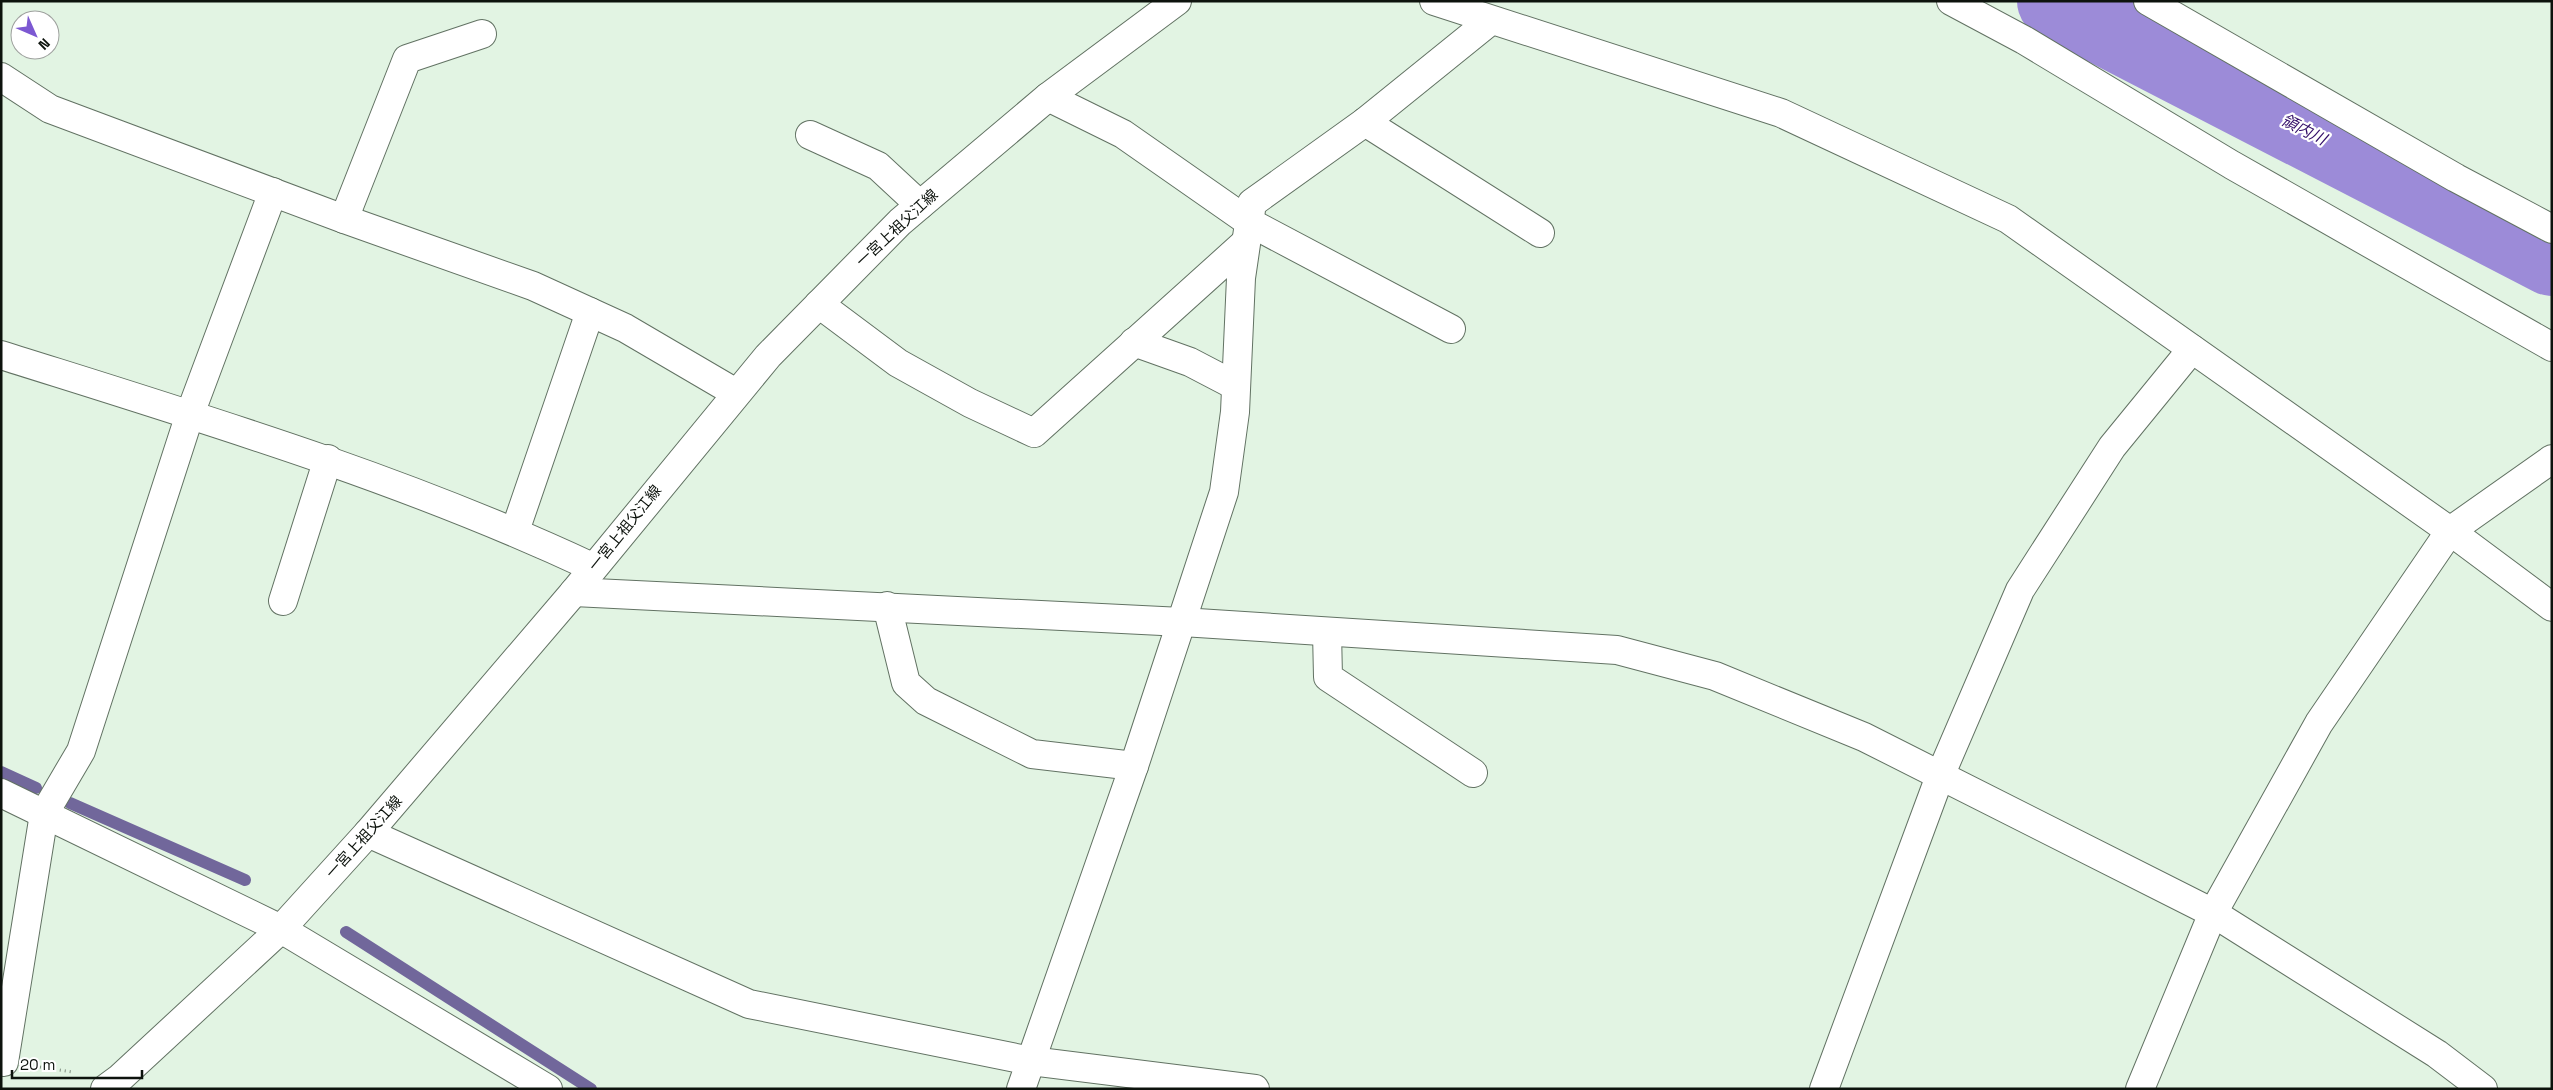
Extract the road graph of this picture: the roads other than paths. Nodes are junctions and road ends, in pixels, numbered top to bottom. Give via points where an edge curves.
1 (1177, 1) edge
2 (1434, 1) edge
3 (1951, 1) edge
4 (2148, 1) edge
5 (1490, 21) junction
6 (482, 34) dead end
7 (1, 77) edge
8 (1048, 97) junction
9 (1365, 122) junction
10 (810, 136) dead end
11 (273, 192) junction
12 (920, 204) junction
13 (344, 219) junction
14 (2552, 229) edge
15 (1247, 232) junction
16 (1540, 233) dead end
17 (819, 304) junction
18 (590, 312) junction
19 (1451, 329) dead end
20 (1134, 342) junction
21 (2552, 347) edge
22 (2192, 349) junction
23 (1, 355) edge
24 (1236, 386) junction
25 (736, 393) junction
26 (190, 414) junction
27 (328, 459) junction
28 (2552, 459) edge
29 (515, 531) junction
30 (2450, 532) junction
31 (592, 567) junction
32 (574, 592) junction
33 (283, 601) dead end
34 (887, 606) junction
35 (2552, 607) edge
36 (1182, 622) junction
37 (1326, 632) junction
38 (1134, 766) junction
39 (1473, 773) dead end
40 (1940, 776) junction
41 (1, 793) edge
42 (44, 814) junction
43 (368, 833) junction
44 (2213, 913) junction
45 (280, 930) junction
46 (1031, 1061) junction
47 (4, 1062) dead end
48 (105, 1089) edge
49 (548, 1089) edge
50 (1021, 1089) edge
51 (1255, 1089) edge
52 (1824, 1089) edge
53 (2140, 1089) edge
54 (2484, 1089) edge

1 - 8 street, 一宮上祖父江線
2 - 5 street
3 - 21 street via 2024,40 2232,164
4 - 14 street via 2456,178
5 - 9 street
5 - 22 street via 1650,69 1789,117 2008,219
6 - 13 street via 407,59
7 - 11 street via 50,109
8 - 12 street, 一宮上祖父江線
8 - 15 street via 1123,134
9 - 15 street via 1252,203
9 - 16 street
10 - 12 street via 878,166
11 - 13 street
11 - 26 street
12 - 17 street, 一宮上祖父江線
13 - 18 street via 534,286
15 - 19 street
15 - 20 street
15 - 24 street
17 - 20 street via 898,363 970,403 1034,433
17 - 25 street, 一宮上祖父江線
18 - 25 street via 625,328
18 - 29 street
20 - 24 street via 1190,362
22 - 30 street
22 - 40 street via 2112,447 2020,590
23 - 26 street
24 - 36 street via 1224,492
25 - 31 street, 一宮上祖父江線
26 - 27 street
26 - 42 street via 81,751
27 - 29 street
27 - 33 street
28 - 30 street
29 - 31 street
30 - 35 street
30 - 44 street via 2318,723
31 - 32 street, 一宮上祖父江線
32 - 34 street
32 - 43 street, 一宮上祖父江線
34 - 36 street
34 - 38 street via 906,683 926,701 1032,754
36 - 37 street
36 - 38 street
37 - 39 street via 1328,677
37 - 40 street via 1617,650 1715,676 1864,736
38 - 46 street
40 - 44 street
40 - 52 street
41 - 42 street
42 - 45 street
42 - 47 street
43 - 45 street, 一宮上祖父江線
43 - 46 street via 749,1004
44 - 53 street
44 - 54 street via 2437,1054
45 - 48 street, 一宮上祖父江線
45 - 49 street
46 - 50 street
46 - 51 street

